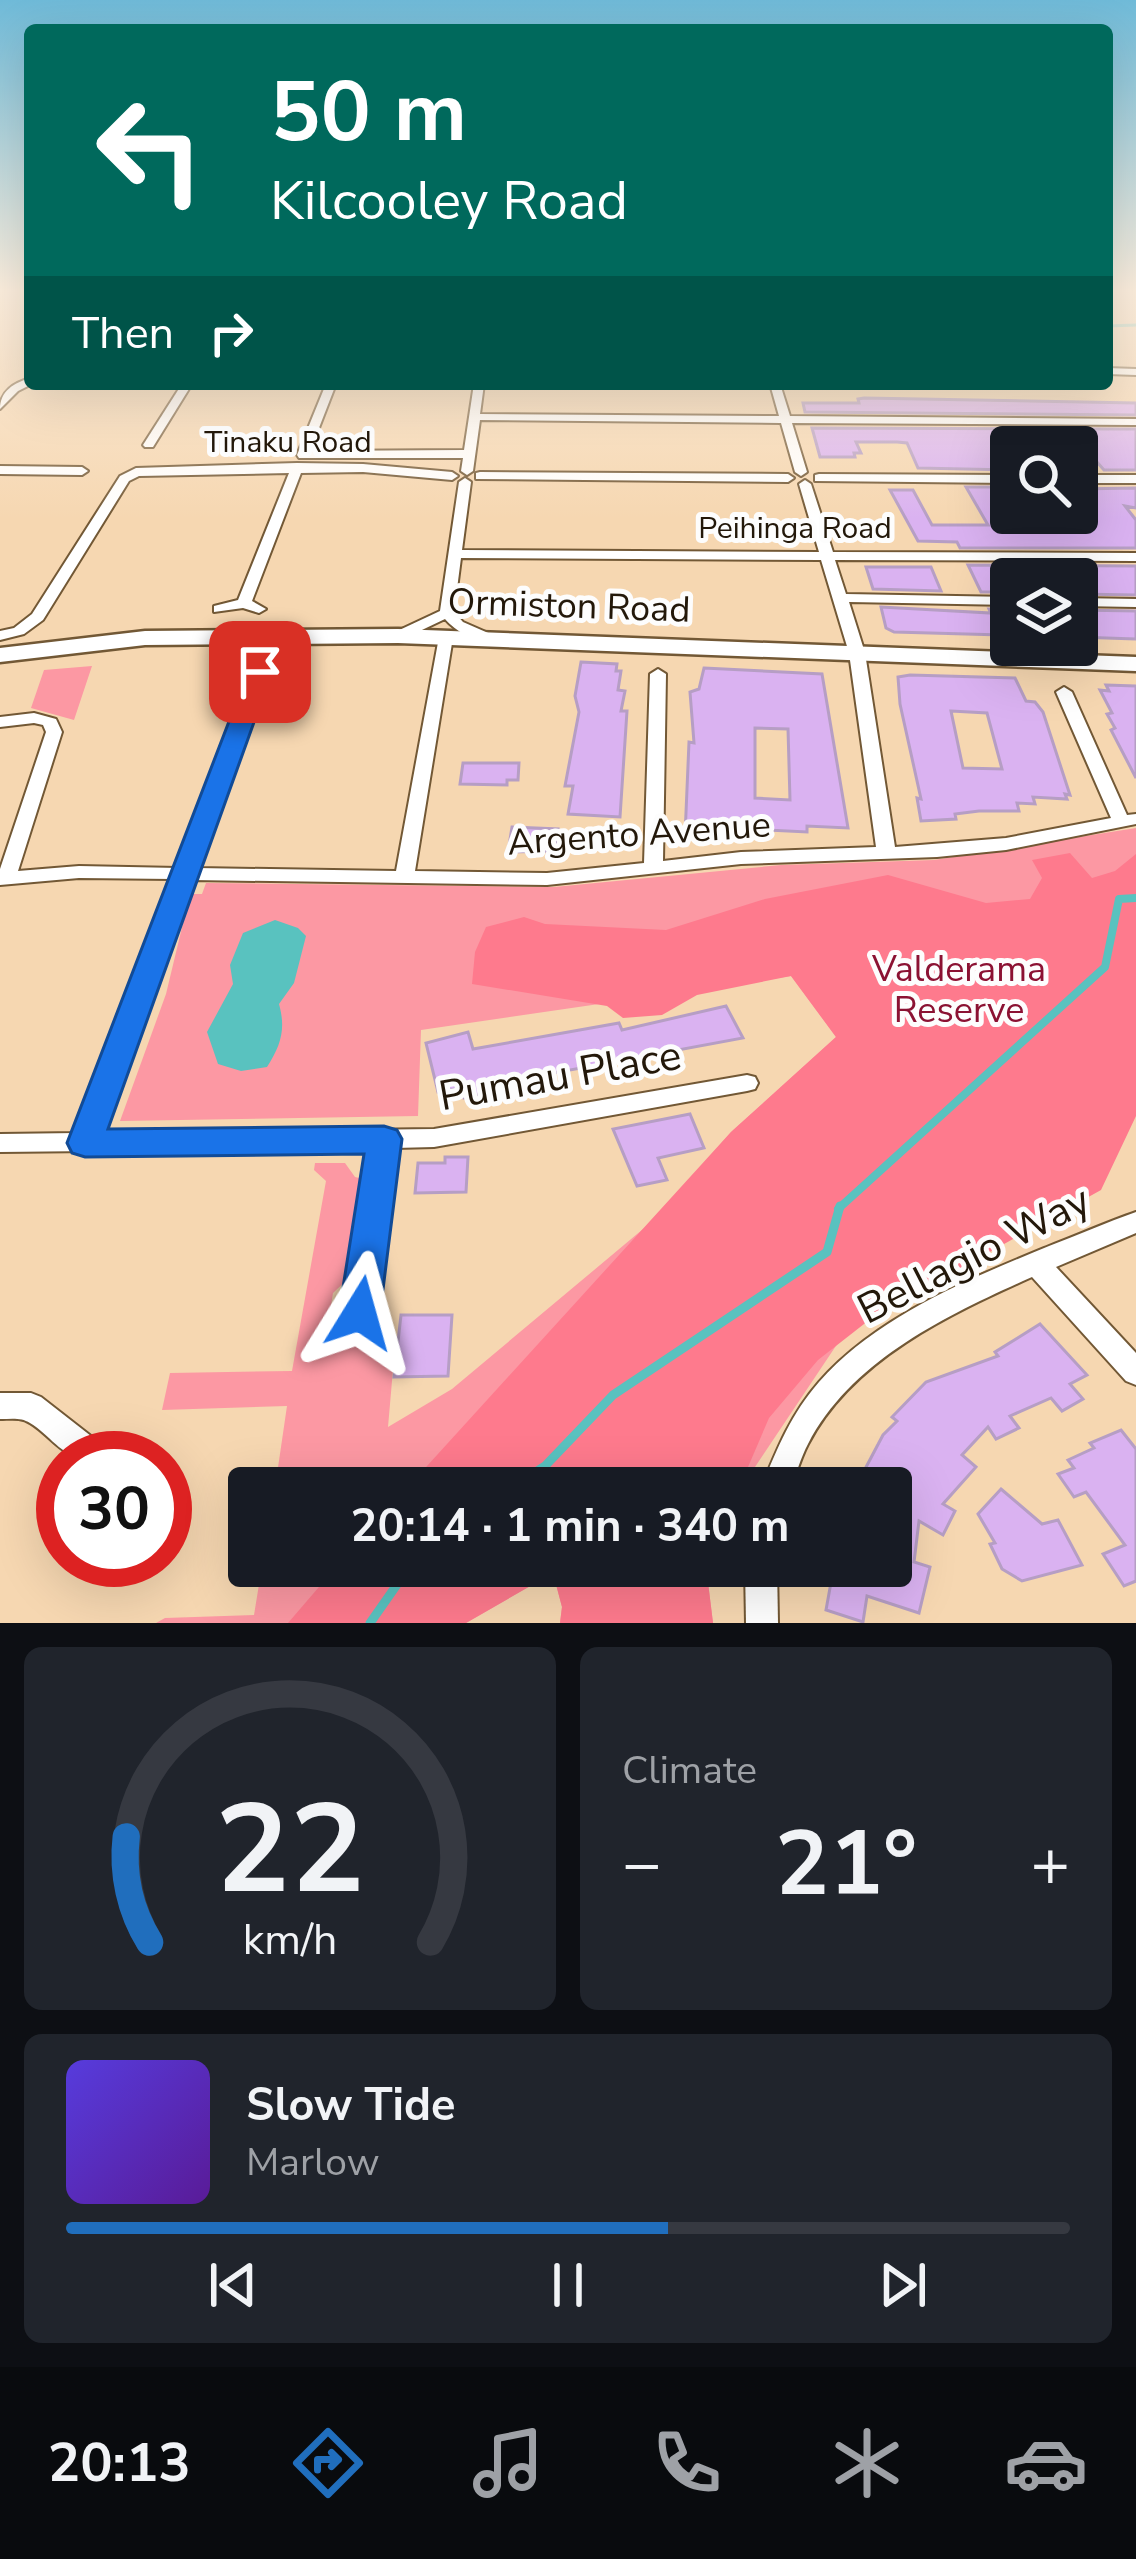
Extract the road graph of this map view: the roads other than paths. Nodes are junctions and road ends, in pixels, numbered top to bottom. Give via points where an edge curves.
1 (24, 384) edge
2 (183, 390) edge
3 (329, 390) edge
4 (478, 390) edge
5 (777, 390) edge
6 (0, 406) edge
7 (474, 417) junction
8 (785, 418) junction
9 (1136, 422) edge
10 (149, 445) dead end
11 (469, 454) junction
12 (300, 461) junction
13 (0, 470) edge
14 (82, 471) dead end
15 (466, 476) junction
16 (803, 478) junction
17 (990, 478) edge
18 (1098, 479) edge
19 (1136, 479) edge
20 (455, 554) junction
21 (828, 555) junction
22 (1136, 557) edge
23 (843, 598) junction
24 (990, 601) edge
25 (1098, 602) edge
26 (1136, 603) edge
27 (219, 609) dead end
28 (446, 625) junction
29 (3, 642) edge
30 (857, 653) junction
31 (1136, 664) edge
32 (260, 672) dead end
33 (658, 674) dead end
34 (1064, 692) dead end
35 (0, 722) edge
36 (1128, 819) edge
37 (886, 851) junction
38 (653, 866) junction
39 (188, 873) junction
40 (405, 875) junction
41 (4, 878) edge
42 (748, 1083) dead end
43 (384, 1139) junction
44 (0, 1143) edge
45 (85, 1143) junction
46 (1136, 1222) edge
47 (1037, 1264) junction
48 (360, 1313) dead end
49 (1136, 1372) edge
50 (0, 1406) edge
51 (63, 1431) edge
52 (781, 1467) edge
53 (761, 1587) edge
54 (762, 1623) edge

1 - 6 street
2 - 10 street
3 - 12 street
4 - 7 street
5 - 8 street
7 - 8 street
7 - 11 street
8 - 9 street
8 - 16 street
11 - 12 street
11 - 15 street
12 - 15 street, Tinaku Road
12 - 27 street via 252,606
12 - 29 street, Tinaku Road via 124,479 38,617
13 - 14 street
15 - 16 street, Tinaku Road
15 - 20 street
16 - 17 street, Tinaku Road
16 - 21 street
18 - 19 street
20 - 21 street, Peihinga Road
20 - 28 street
21 - 22 street, Peihinga Road
21 - 23 street
23 - 24 street
23 - 30 street
25 - 26 street
28 - 29 main road, Ormiston Road via 398,636
28 - 30 main road, Ormiston Road via 490,638
28 - 40 street
30 - 31 main road, Ormiston Road
30 - 37 street
32 - 39 street
33 - 38 street
34 - 36 street
35 - 41 street via 34,718 54,732
36 - 37 street, Argento Avenue via 1006,844
37 - 38 street, Argento Avenue
38 - 40 street, Argento Avenue via 547,879
39 - 40 street, Argento Avenue
39 - 41 street, Argento Avenue
39 - 45 street
42 - 43 street, Pumau Place via 434,1138
43 - 45 street, Pumau Place
43 - 48 street
44 - 45 street, Pumau Place
46 - 47 street, Bellagio Way
47 - 49 street
47 - 52 street, Bellagio Way via 868,1350 824,1396
50 - 51 street via 31,1406
53 - 54 street

